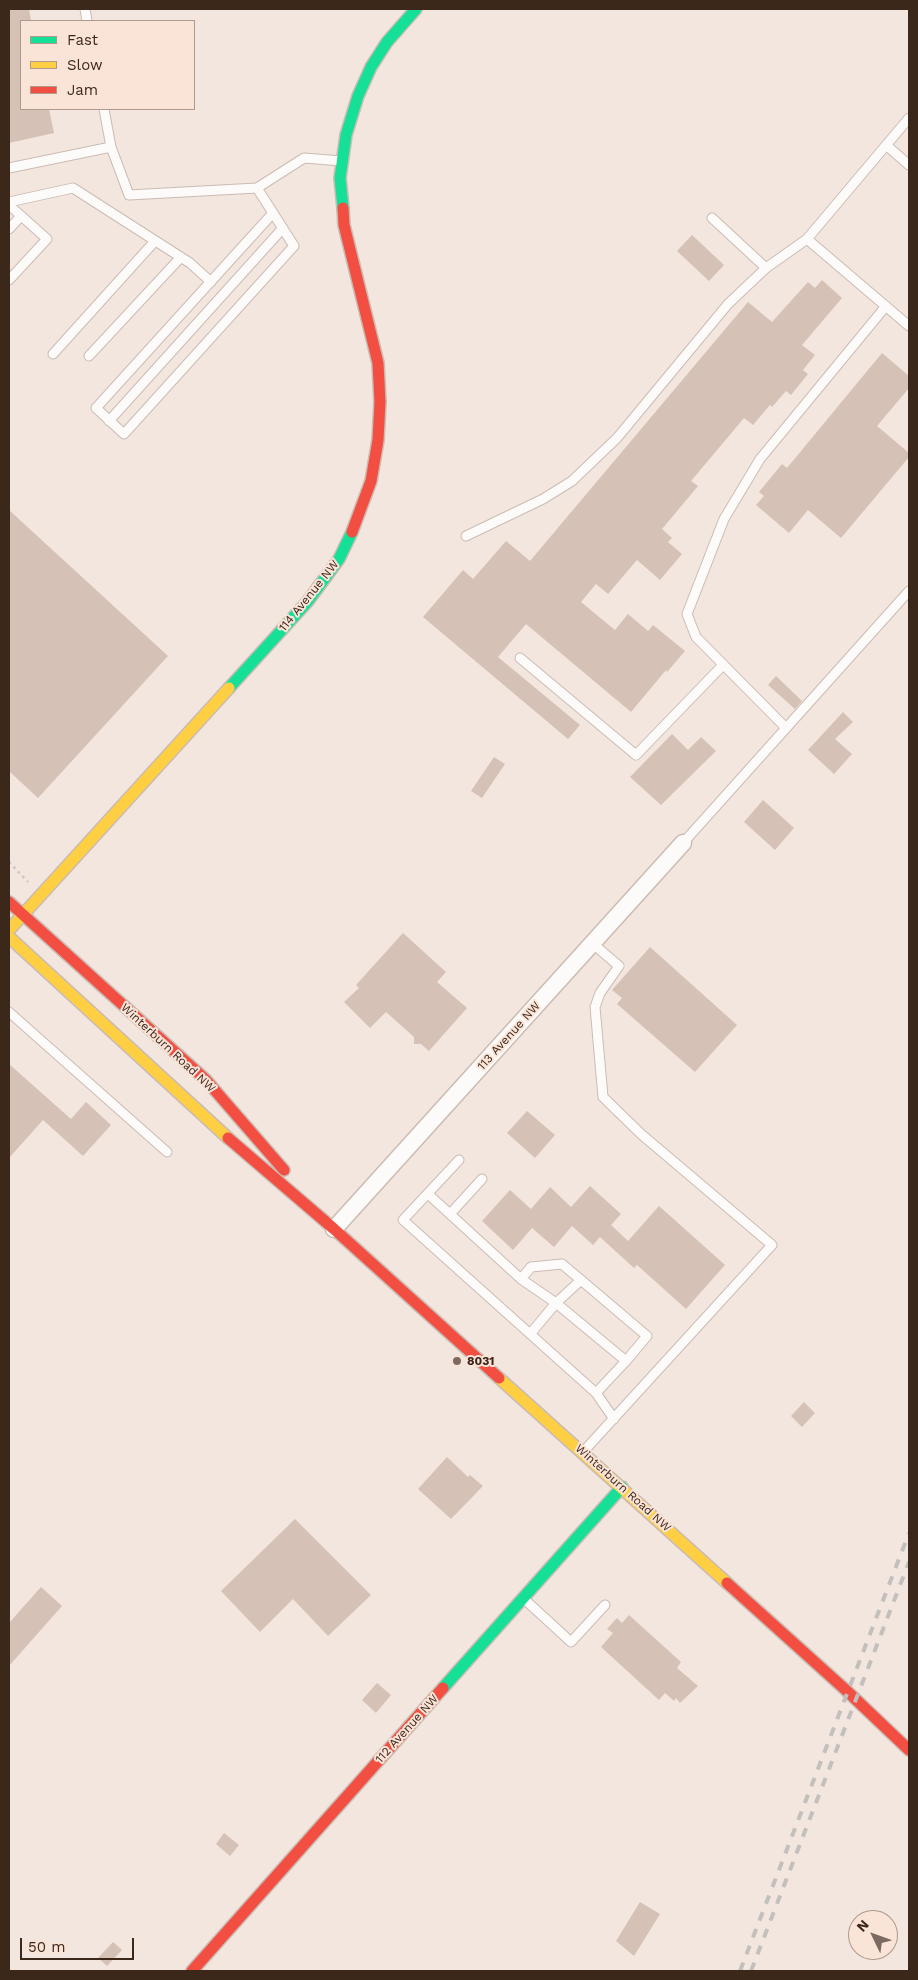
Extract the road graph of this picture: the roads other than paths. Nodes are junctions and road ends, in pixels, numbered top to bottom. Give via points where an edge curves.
1 (416, 9) edge
2 (104, 110) edge
3 (909, 118) edge
4 (886, 146) junction
5 (111, 147) junction
6 (343, 161) junction
7 (909, 164) edge
8 (9, 168) edge
9 (257, 188) junction
10 (9, 204) edge
11 (273, 213) junction
12 (21, 216) junction
13 (712, 218) dead end
14 (283, 228) junction
15 (9, 229) edge
16 (807, 239) junction
17 (155, 241) junction
18 (180, 257) junction
19 (766, 268) junction
20 (9, 280) edge
21 (210, 282) junction
22 (886, 306) junction
23 (909, 326) edge
24 (53, 354) dead end
25 (89, 356) dead end
26 (109, 421) junction
27 (466, 536) dead end
28 (909, 591) edge
29 (520, 658) dead end
30 (723, 665) junction
31 (786, 728) junction
32 (683, 843) joint
33 (9, 902) edge
34 (23, 915) junction
35 (9, 930) edge
36 (9, 937) edge
37 (592, 943) junction
38 (9, 1012) edge
39 (167, 1152) dead end
40 (459, 1160) dead end
41 (482, 1179) dead end
42 (428, 1194) junction
43 (450, 1214) junction
44 (334, 1228) junction
45 (521, 1279) junction
46 (581, 1280) junction
47 (556, 1304) junction
48 (531, 1333) junction
49 (626, 1361) junction
50 (596, 1393) junction
51 (614, 1419) junction
52 (583, 1452) junction
53 (622, 1487) junction
54 (523, 1598) junction
55 (605, 1605) dead end
56 (909, 1750) edge
57 (192, 1971) edge

1 - 6 street, 114 Avenue NW via 387,42 371,67 346,135
2 - 5 lane
3 - 4 lane
4 - 7 lane
4 - 16 lane
5 - 8 lane
5 - 9 lane via 129,194
6 - 9 lane via 304,158
6 - 34 street, 114 Avenue NW via 340,178 344,226 378,363 380,402 372,481 358,520 339,559 308,601
9 - 11 lane
10 - 12 lane
10 - 17 lane via 73,188
11 - 14 lane
11 - 21 lane
12 - 15 lane
12 - 20 lane via 47,239
13 - 19 lane
14 - 26 lane
14 - 26 lane via 294,246 124,434
16 - 19 lane
16 - 22 lane
17 - 18 lane
17 - 24 lane
18 - 21 lane
18 - 25 lane
19 - 27 lane via 728,304 617,438 572,481 544,499
21 - 26 lane via 96,408
22 - 23 lane
22 - 30 lane via 760,459 724,519 687,614 696,637
28 - 31 lane
29 - 30 lane via 636,755
30 - 31 lane
31 - 32 lane
32 - 37 street, 113 Avenue NW
33 - 34 street, Winterburn Road NW
34 - 35 street, 114 Avenue NW
34 - 44 street, Winterburn Road NW via 206,1080
36 - 44 street, Winterburn Road NW via 208,1121
37 - 44 street, 113 Avenue NW
37 - 51 lane via 619,966 600,993 595,1007 602,1097 772,1245
38 - 39 lane
40 - 42 lane
41 - 43 lane
42 - 43 lane
42 - 48 lane via 403,1220
43 - 45 lane
44 - 52 street, Winterburn Road NW
45 - 46 lane via 531,1267 562,1264
45 - 47 lane
46 - 47 lane
46 - 49 lane via 647,1336
47 - 48 lane
47 - 49 lane
48 - 50 lane
49 - 50 lane
50 - 51 lane
51 - 52 lane
52 - 53 street, Winterburn Road NW
53 - 54 street, 112 Avenue NW
53 - 56 street, Winterburn Road NW
54 - 55 lane via 572,1642
54 - 57 street, 112 Avenue NW

